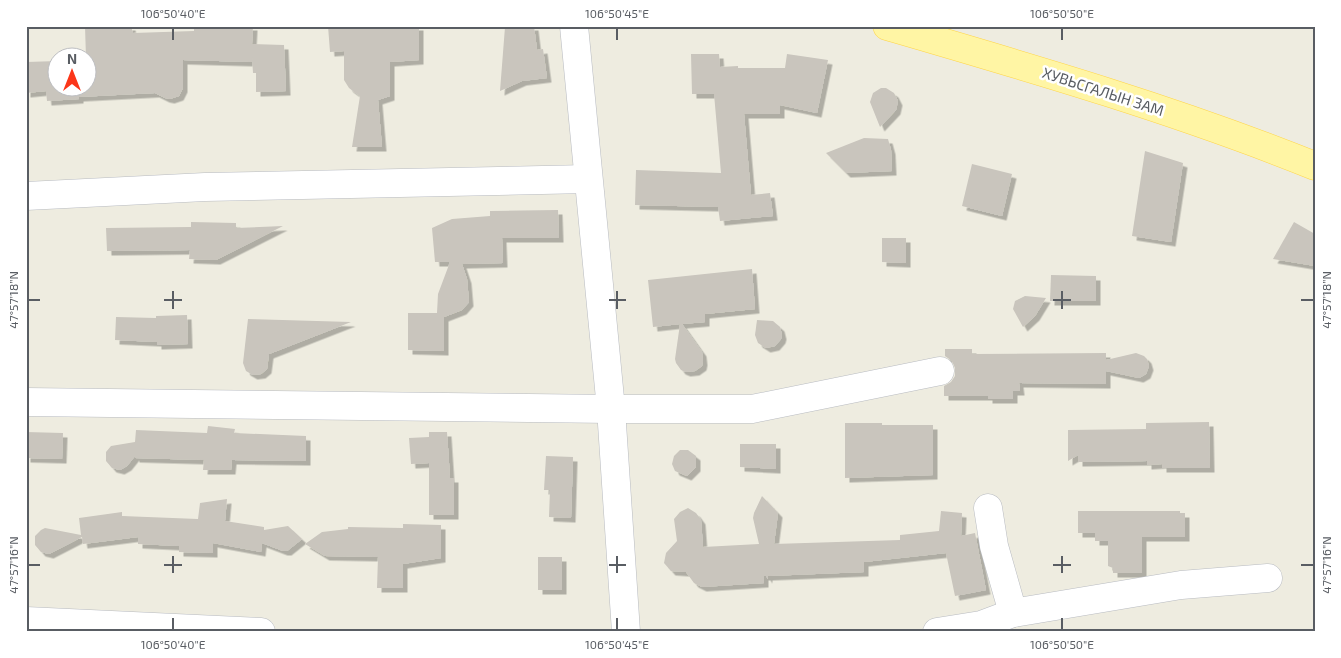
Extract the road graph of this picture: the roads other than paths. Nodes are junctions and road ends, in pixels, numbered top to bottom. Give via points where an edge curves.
1 (574, 26) edge
2 (887, 26) edge
3 (1315, 166) edge
4 (588, 179) junction
5 (26, 196) edge
6 (940, 371) dead end
7 (26, 402) edge
8 (611, 410) junction
9 (988, 508) dead end
10 (1268, 578) dead end
11 (1013, 613) junction
12 (26, 621) edge
13 (261, 632) edge
14 (626, 632) edge
15 (937, 632) edge

1 - 4 street
2 - 3 main road, ХУВЬСГАЛЫН ЗАМ via 999,58 1171,114
4 - 5 street via 204,186
4 - 8 street
6 - 8 street via 752,410
7 - 8 street
8 - 14 street
9 - 11 street via 994,546
10 - 11 street via 1181,585
11 - 15 street via 981,625
12 - 13 street

